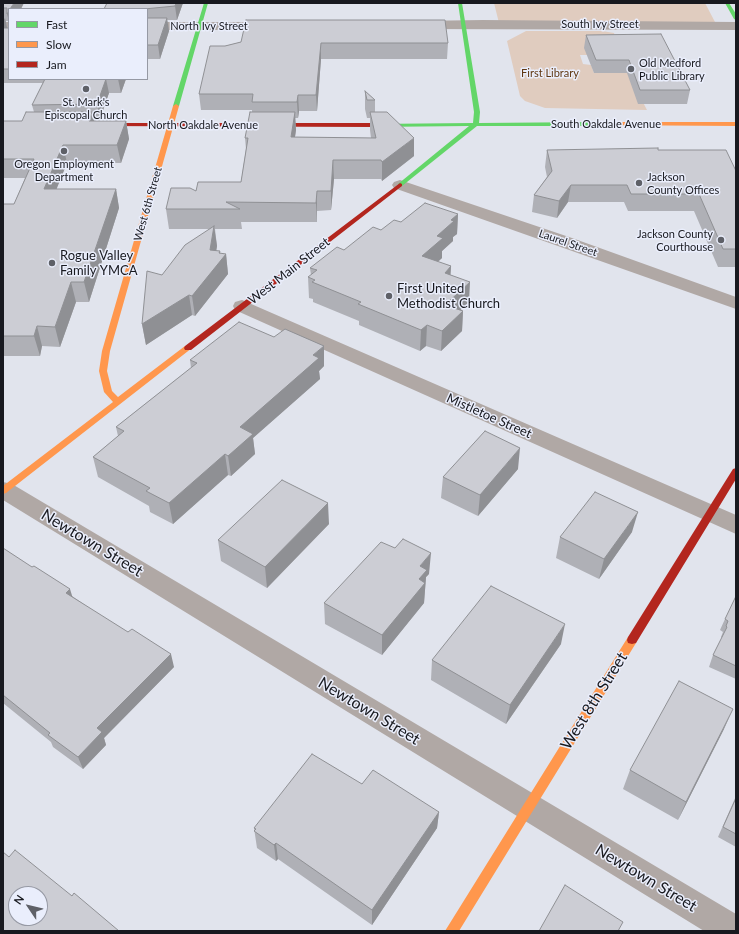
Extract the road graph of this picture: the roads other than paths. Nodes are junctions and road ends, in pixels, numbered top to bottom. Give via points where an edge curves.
1 (206, 3) edge
2 (460, 3) edge
3 (727, 3) edge
4 (736, 18) edge
5 (464, 25) junction
6 (148, 26) edge
7 (199, 26) junction
8 (285, 26) edge
9 (402, 26) edge
10 (736, 26) edge
11 (476, 124) junction
12 (736, 124) edge
13 (83, 125) edge
14 (170, 125) junction
15 (400, 185) junction
16 (736, 303) edge
17 (242, 306) junction
18 (118, 402) junction
19 (736, 471) edge
20 (4, 490) edge
21 (710, 514) junction
22 (736, 525) edge
23 (528, 808) junction
24 (452, 931) edge
25 (734, 931) edge

1 - 7 street, West 6th Street
2 - 5 street
3 - 4 street
5 - 9 street
5 - 10 street, South Ivy Street
5 - 11 street via 477,112
6 - 7 street, North Ivy Street
7 - 8 street, North Ivy Street
7 - 14 street, West 6th Street
11 - 12 street, South Oakdale Avenue
11 - 14 street, North Oakdale Avenue
11 - 15 street, West Main Street
13 - 14 street, North Oakdale Avenue
14 - 18 street, West 6th Street via 106,351 103,371 108,392
15 - 16 street, Laurel Street
15 - 17 street, West Main Street
17 - 18 street, West Main Street
17 - 21 street, Mistletoe Street
18 - 20 street, West Main Street
19 - 21 street, West 8th Street
20 - 23 street, Newtown Street
21 - 22 street, Mistletoe Street
21 - 23 street, West 8th Street
23 - 24 street, West 8th Street
23 - 25 street, Newtown Street

